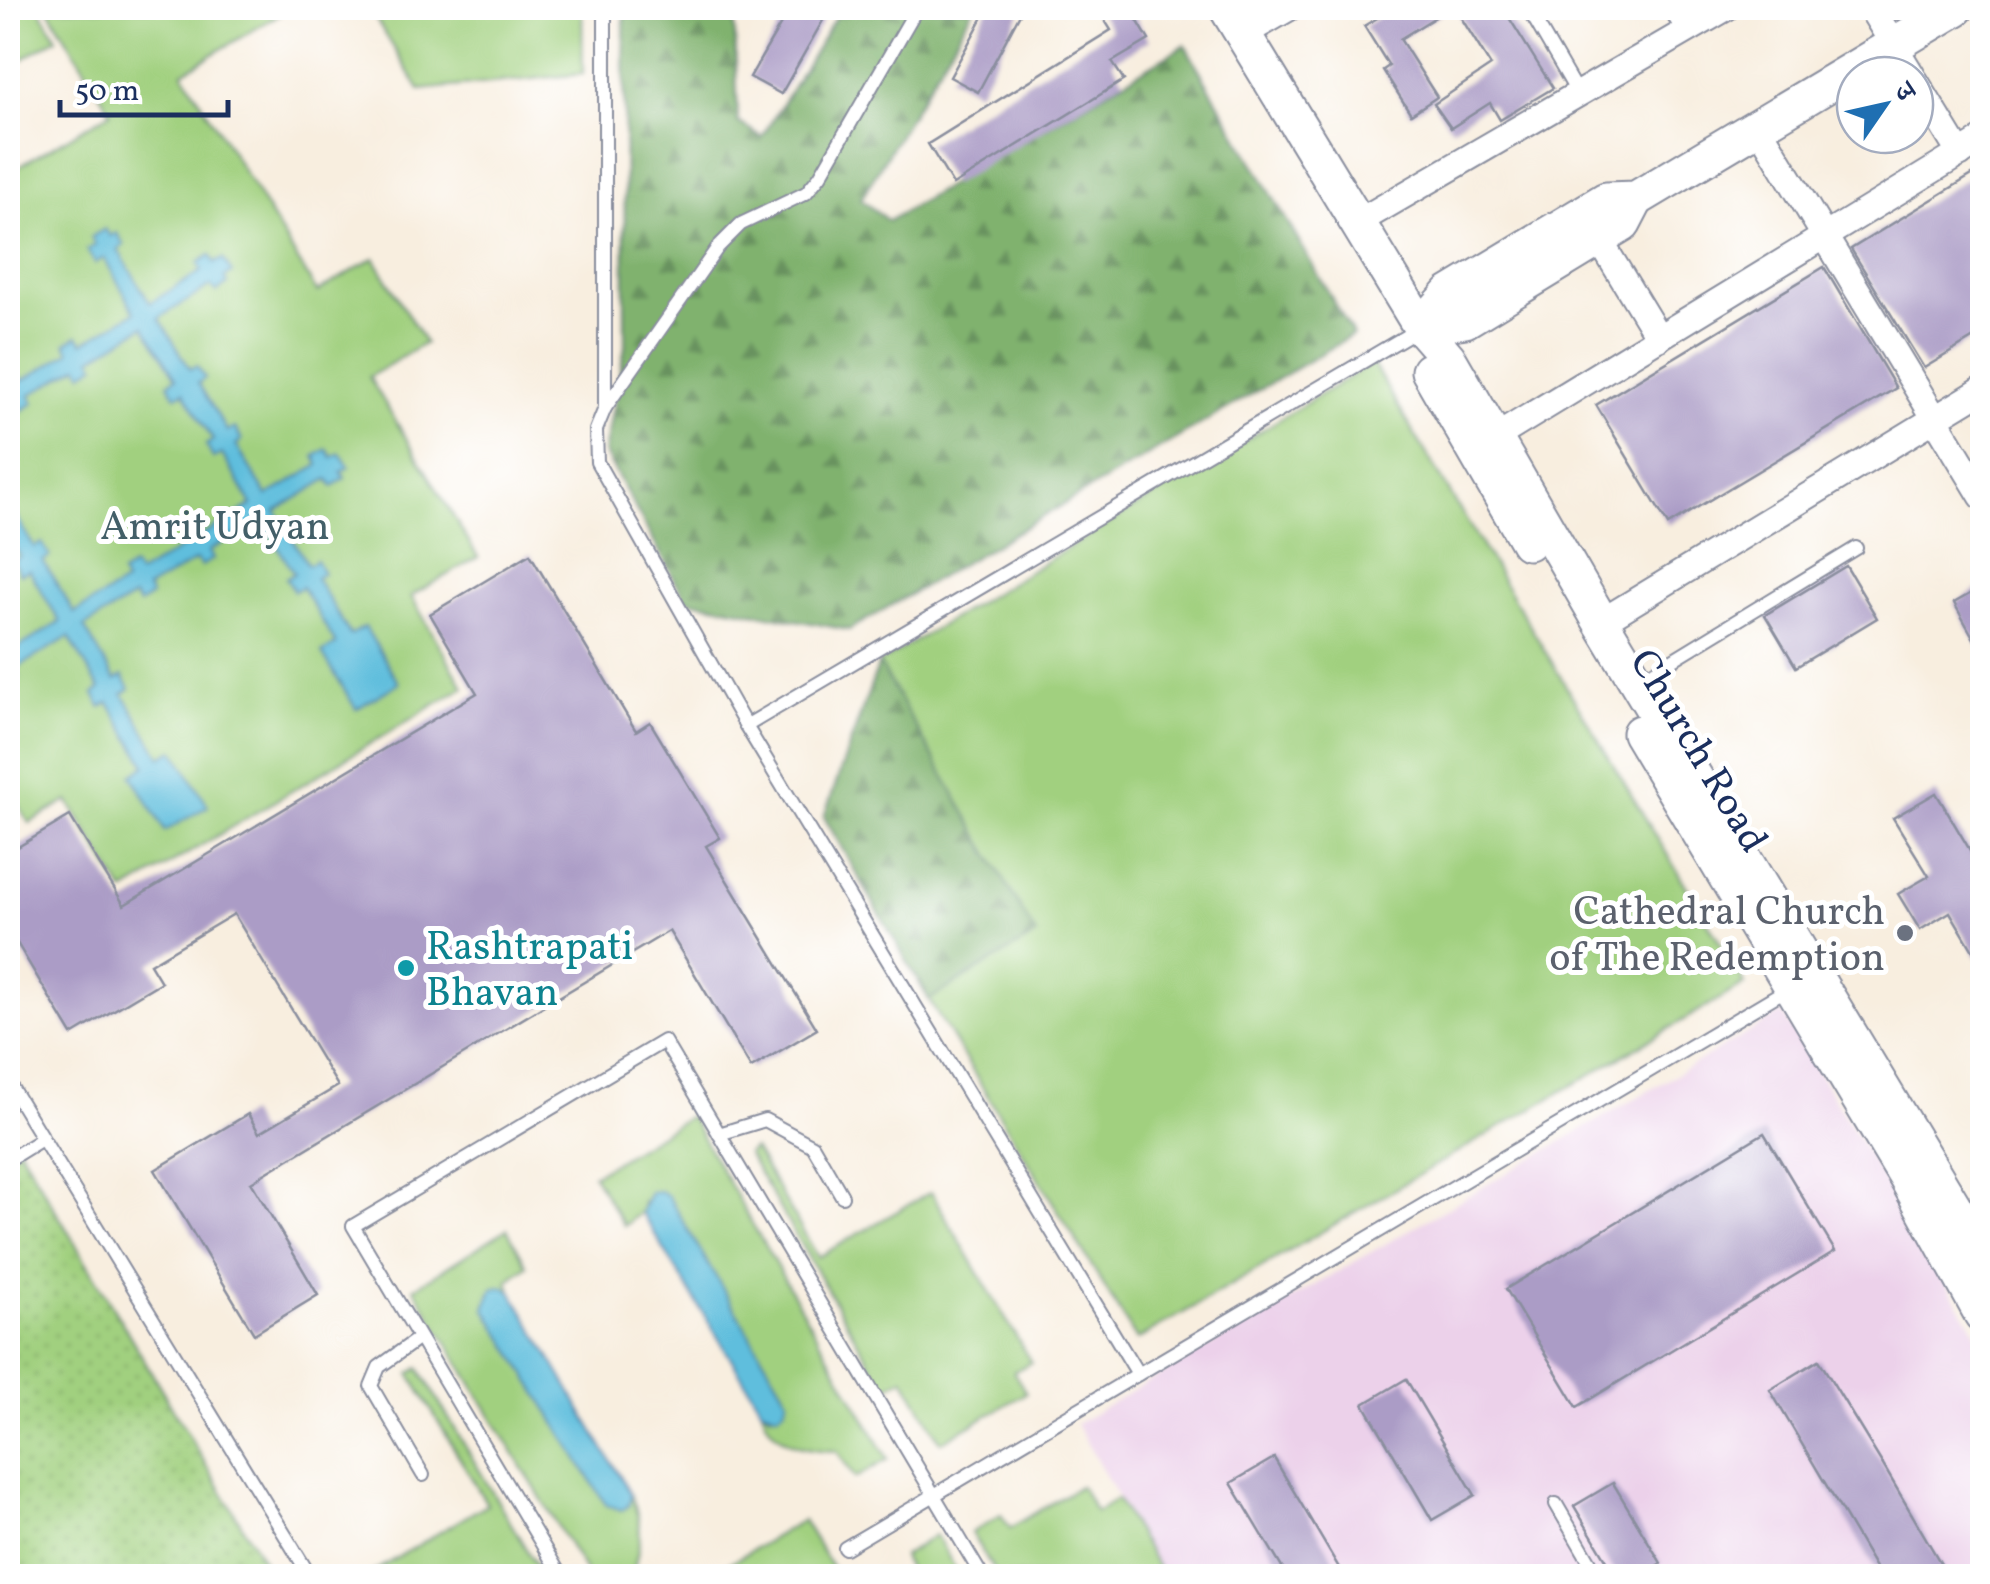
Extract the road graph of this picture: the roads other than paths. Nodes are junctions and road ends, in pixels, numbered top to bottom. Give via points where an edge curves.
1 (605, 8) edge
2 (916, 8) edge
3 (1289, 8) edge
4 (1528, 8) edge
5 (1668, 8) edge
6 (1726, 8) edge
7 (1871, 8) edge
8 (1956, 8) edge
9 (1235, 21) edge
10 (1684, 32) junction
11 (1894, 45) junction
12 (1900, 55) edge
13 (1578, 94) junction
14 (1935, 103) edge
15 (1758, 126) junction
16 (1971, 147) edge
17 (1636, 199) junction
18 (1358, 222) junction
19 (1826, 236) junction
20 (1599, 239) junction
21 (1422, 327) junction
22 (1659, 338) junction
23 (1982, 390) edge
24 (605, 408) junction
25 (1937, 418) junction
26 (1496, 437) junction
27 (1982, 496) edge
28 (1856, 548) dead end
29 (1601, 622) junction
30 (1637, 697) junction
31 (746, 726) junction
32 (1804, 982) junction
33 (8, 1082) edge
34 (720, 1134) junction
35 (42, 1138) junction
36 (8, 1160) edge
37 (842, 1196) dead end
38 (1969, 1237) edge
39 (1982, 1314) edge
40 (419, 1338) junction
41 (1138, 1374) junction
42 (422, 1475) dead end
43 (934, 1496) junction
44 (1556, 1504) dead end
45 (845, 1548) dead end
46 (310, 1576) edge
47 (561, 1576) edge
48 (982, 1576) edge
49 (1598, 1576) edge

1 - 24 lane
2 - 24 lane via 820,176 806,193 741,224 718,247
3 - 9 street
4 - 13 lane
5 - 10 lane
6 - 10 street
7 - 11 street
8 - 11 street
9 - 18 street, Church Road
10 - 13 street
11 - 12 street
11 - 15 street
13 - 18 street
14 - 16 street
15 - 17 street
15 - 19 street
16 - 19 street
17 - 20 street via 1623,224
17 - 21 street via 1606,200 1590,209 1450,294
18 - 21 street, Church Road
19 - 22 street
19 - 25 street
20 - 21 street via 1465,320
20 - 22 street
21 - 26 street, Church Road
21 - 30 street, Church Road via 1429,372
21 - 31 lane
22 - 26 street
23 - 25 street
24 - 31 lane via 596,430 597,462
25 - 27 street
25 - 29 street
26 - 29 street, Church Road
28 - 30 lane
29 - 30 street, Church Road
30 - 32 street, Church Road
31 - 41 lane
32 - 38 street, Church Road via 1908,1178
32 - 41 lane
33 - 35 lane
34 - 37 lane via 765,1120 813,1146
34 - 40 lane via 664,1041 353,1226
34 - 43 lane
35 - 36 lane
35 - 46 lane
38 - 39 street, Church Road
40 - 42 lane via 379,1366 372,1386
40 - 47 lane
41 - 43 lane
43 - 45 lane
43 - 48 lane
44 - 49 lane

